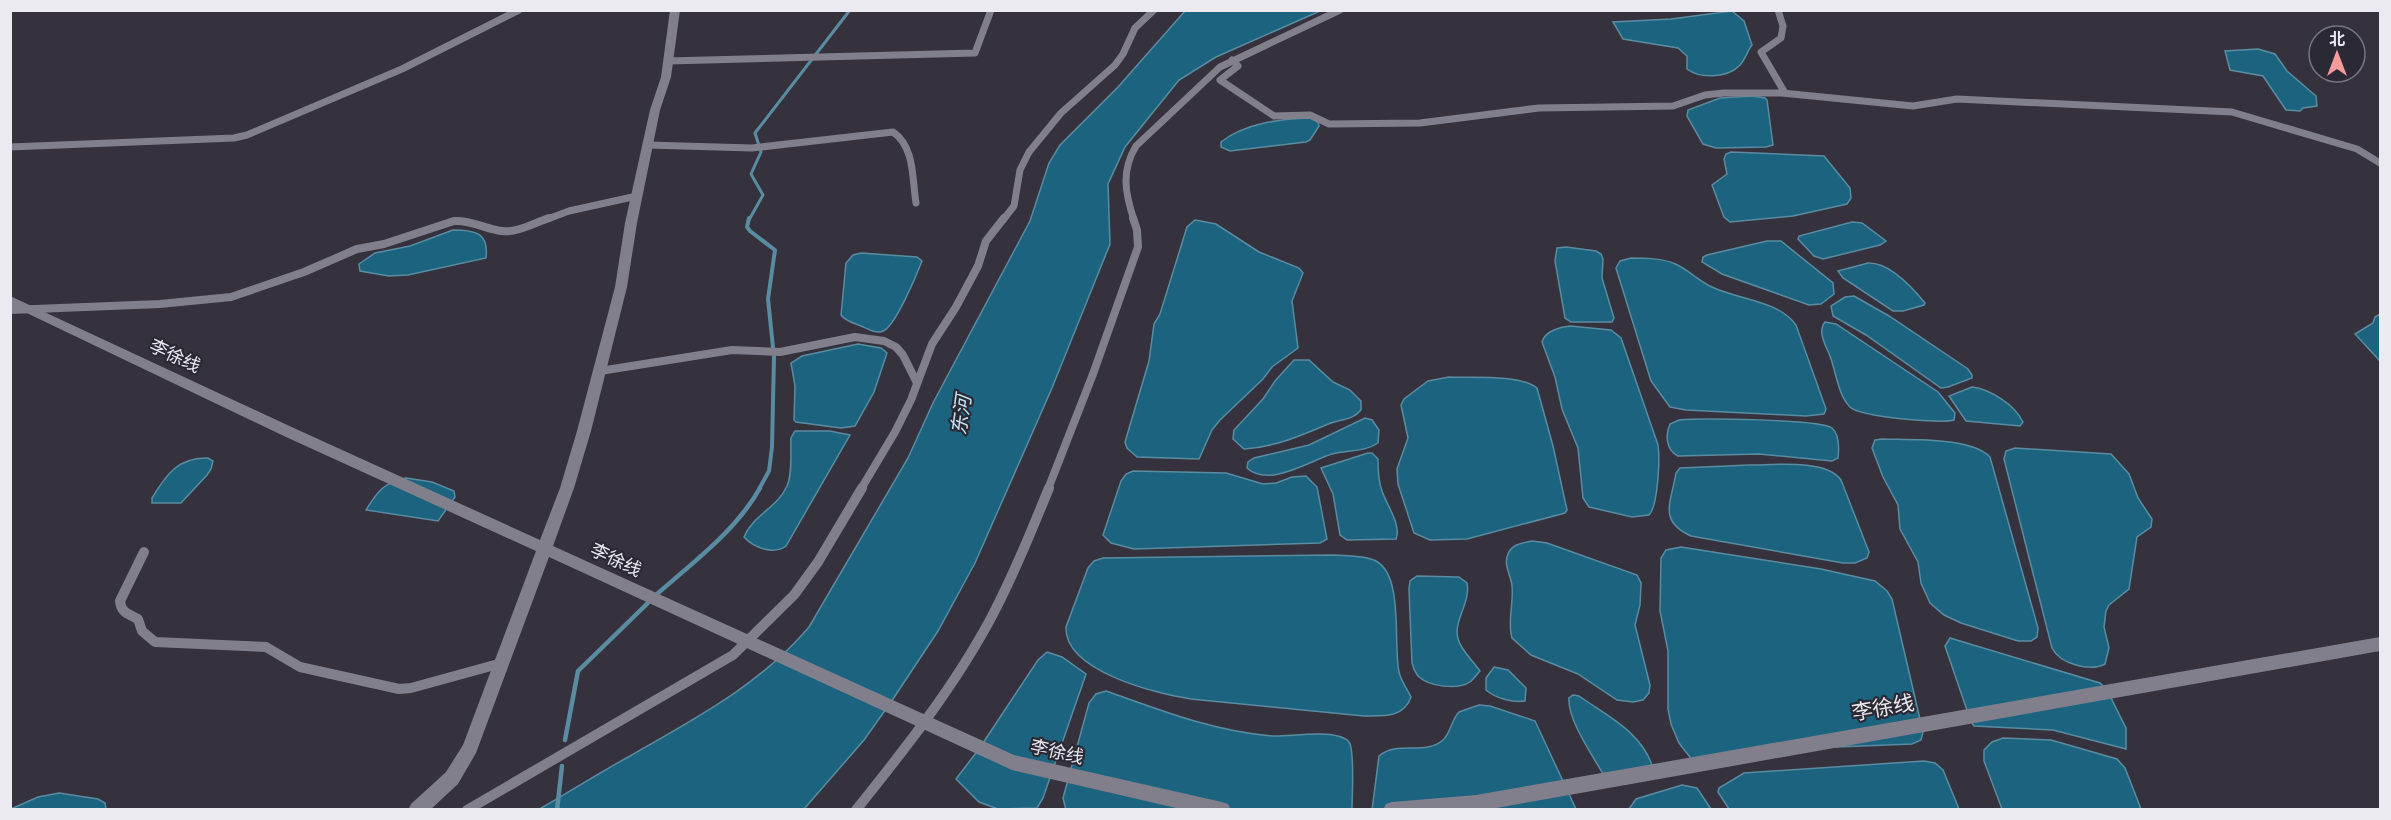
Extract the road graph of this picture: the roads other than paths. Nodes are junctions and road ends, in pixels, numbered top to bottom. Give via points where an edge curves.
1 (519, 10) edge
2 (675, 10) edge
3 (991, 10) edge
4 (1154, 10) edge
5 (1340, 10) edge
6 (1778, 10) edge
7 (1232, 60) junction
8 (668, 61) junction
9 (1785, 93) junction
10 (648, 145) junction
11 (10, 147) edge
12 (2380, 163) edge
13 (637, 196) junction
14 (916, 203) dead end
15 (10, 300) edge
16 (10, 310) edge
17 (600, 371) junction
18 (917, 383) junction
19 (144, 552) dead end
20 (2380, 644) edge
21 (502, 663) junction
22 (417, 810) edge
23 (466, 810) edge
24 (856, 810) edge
25 (1222, 810) edge
26 (1392, 810) edge

1 - 11 street via 402,69 247,135
2 - 8 main road
3 - 8 street via 975,53
4 - 18 street via 1135,28 1115,65 1061,113 1029,152 1020,170 1014,206 987,241 978,266 932,345
5 - 7 street
6 - 9 street via 1783,26 1781,38 1761,52
7 - 9 street via 1238,66 1220,80 1255,104 1274,116 1310,115 1329,124 1420,123 1539,108 1673,106 1715,94
7 - 24 street via 1148,133 1130,156 1125,187 1138,247 1077,420 1018,562 989,622 944,695
8 - 10 main road
9 - 12 street via 1914,106 1957,99 2224,111 2357,149
10 - 13 main road
10 - 14 street via 759,147 896,133 912,164
13 - 16 street via 562,213 513,231 454,221 357,249 231,297
13 - 17 main road via 621,287
15 - 25 main road, 李徐线 via 291,433 1011,762
17 - 18 street via 732,350 780,352 855,337 891,344 900,350
17 - 21 main road via 567,488
18 - 23 street via 895,432 818,562 763,628 733,655
19 - 21 street via 120,608 138,619 142,631 155,642 266,647 300,667 399,689
20 - 26 main road, 李徐线 via 1476,803
21 - 22 main road via 464,759 452,778

